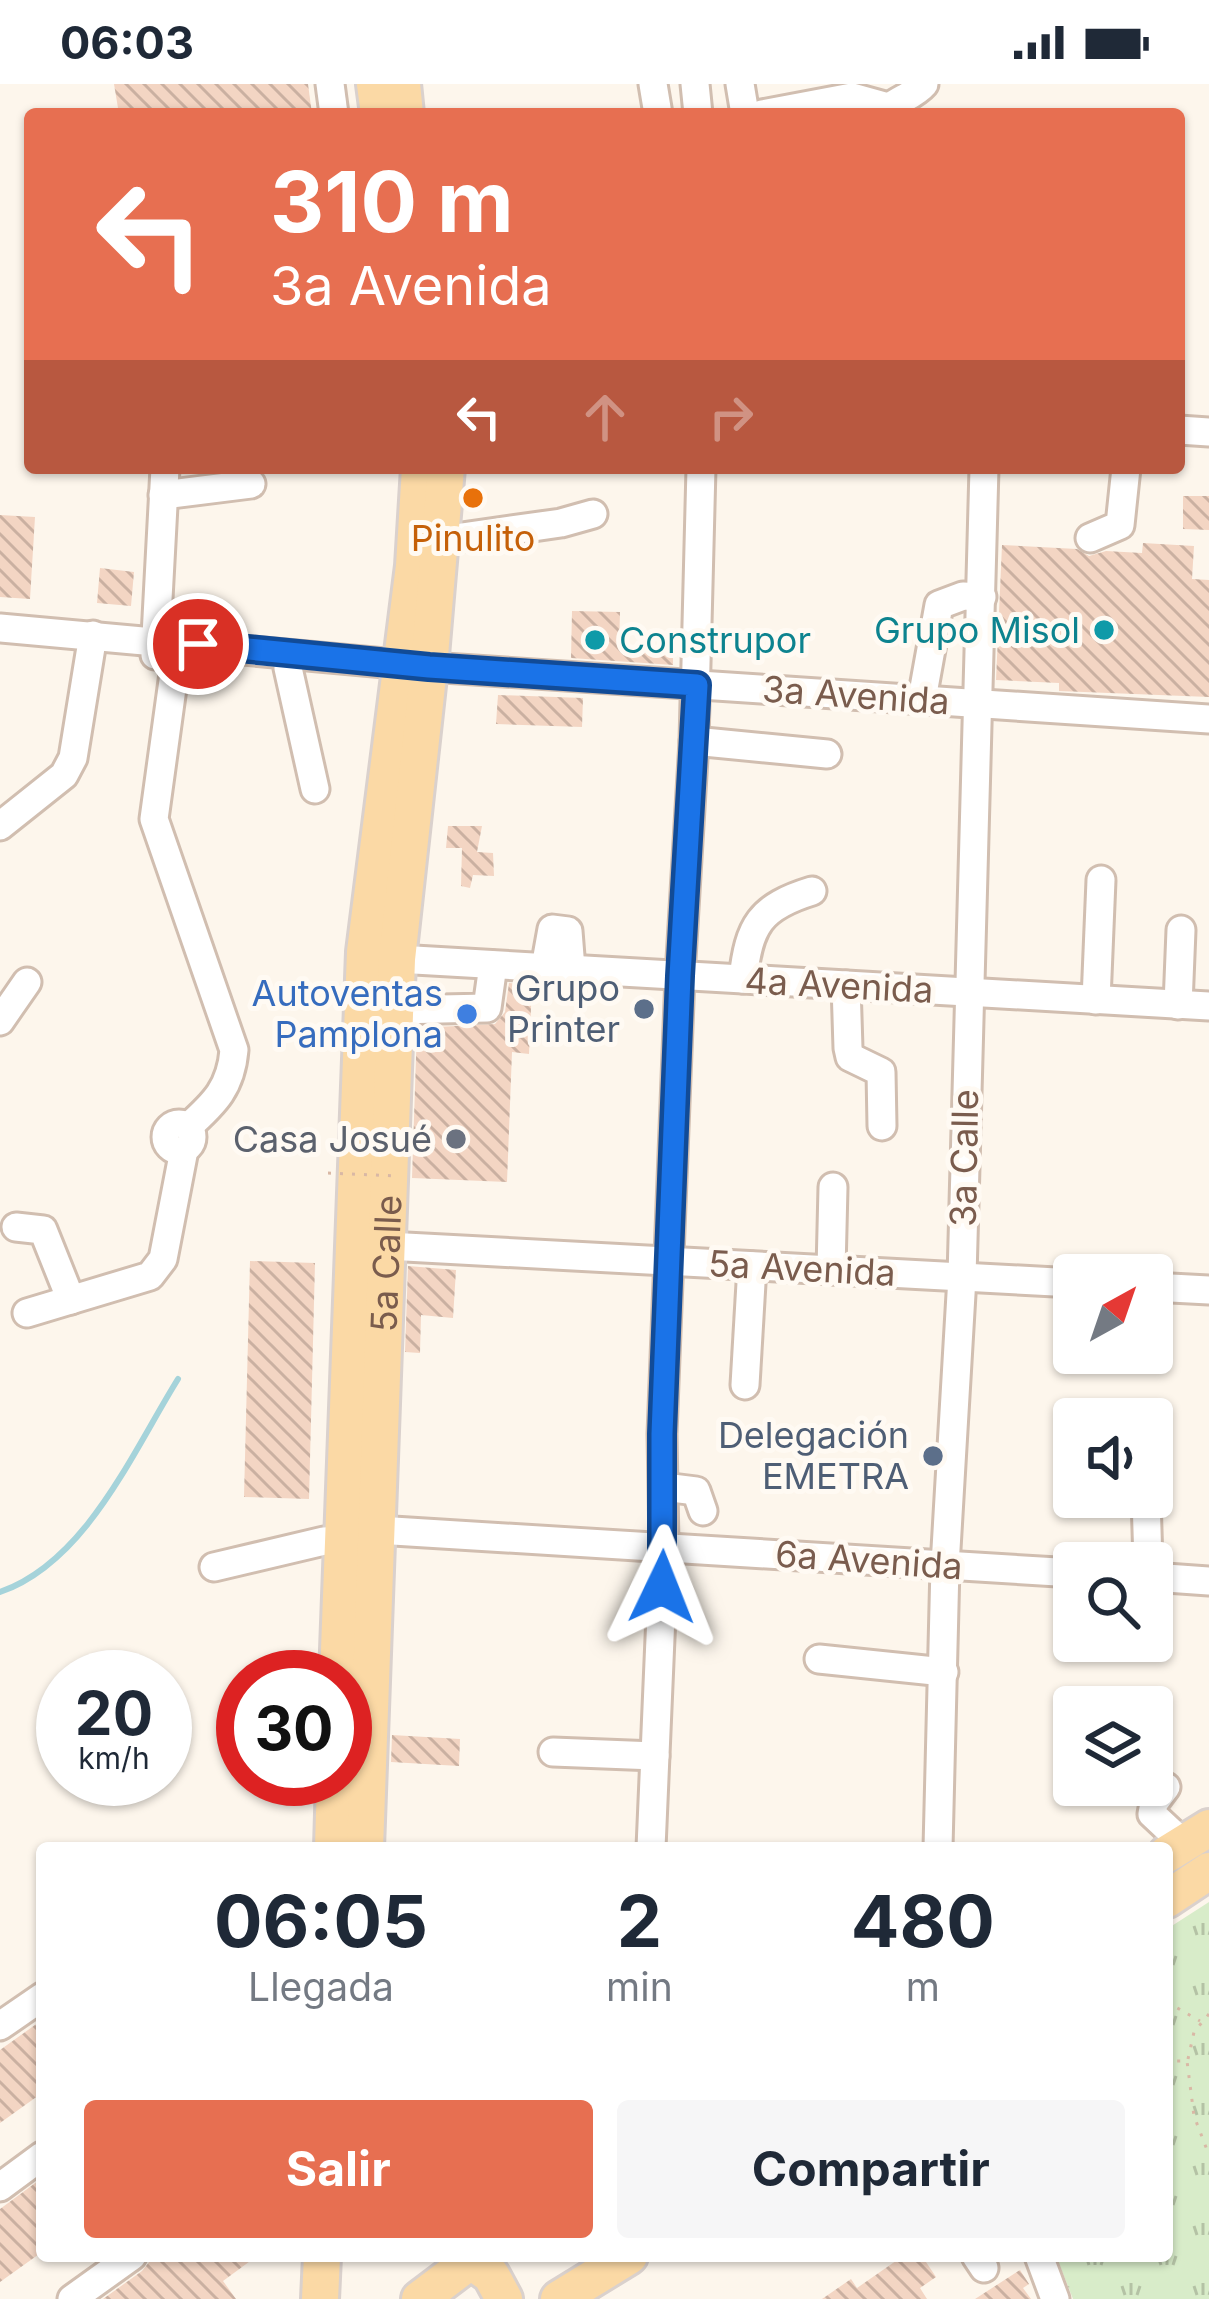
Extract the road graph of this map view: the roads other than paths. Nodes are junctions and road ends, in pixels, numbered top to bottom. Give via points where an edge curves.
1 (925, 84) edge
2 (794, 108) edge
3 (879, 108) edge
4 (892, 108) edge
5 (701, 474) edge
6 (984, 474) edge
7 (1125, 474) edge
8 (433, 476) edge
9 (164, 482) edge
10 (251, 484) dead end
11 (593, 514) dead end
12 (1090, 538) dead end
13 (441, 540) junction
14 (982, 597) junction
15 (0, 628) edge
16 (93, 644) junction
17 (0, 647) edge
18 (163, 652) junction
19 (416, 666) junction
20 (288, 668) junction
21 (697, 685) junction
22 (922, 700) junction
23 (979, 703) junction
24 (1209, 719) edge
25 (394, 722) junction
26 (694, 741) junction
27 (826, 754) dead end
28 (315, 789) dead end
29 (0, 826) edge
30 (1101, 880) dead end
31 (812, 891) dead end
32 (1181, 931) dead end
33 (397, 959) junction
34 (493, 964) junction
35 (680, 976) junction
36 (743, 979) junction
37 (27, 982) dead end
38 (846, 985) junction
39 (968, 992) junction
40 (1096, 1000) junction
41 (1178, 1005) junction
42 (1209, 1006) edge
43 (395, 1010) junction
44 (4, 1018) edge
45 (882, 1126) dead end
46 (833, 1187) dead end
47 (16, 1227) dead end
48 (387, 1246) junction
49 (670, 1261) junction
50 (752, 1265) junction
51 (831, 1270) junction
52 (962, 1277) junction
53 (1053, 1282) edge
54 (1173, 1288) edge
55 (1209, 1290) edge
56 (71, 1300) junction
57 (27, 1312) dead end
58 (745, 1385) dead end
59 (664, 1486) junction
60 (703, 1511) dead end
61 (360, 1535) junction
62 (664, 1545) junction
63 (945, 1566) junction
64 (214, 1567) dead end
65 (1053, 1572) edge
66 (1173, 1578) edge
67 (1209, 1581) edge
68 (342, 1650) edge
69 (819, 1659) dead end
70 (944, 1672) junction
71 (554, 1752) dead end
72 (655, 1756) junction
73 (334, 1806) edge
74 (1153, 1806) edge
75 (333, 1842) edge
76 (365, 1842) edge
77 (651, 1842) edge
78 (938, 1842) edge
79 (1186, 1842) edge
80 (1209, 1871) edge
81 (1173, 1895) edge
82 (36, 2001) edge
83 (0, 2026) edge
84 (36, 2160) edge
85 (0, 2187) edge
86 (124, 2262) edge
87 (322, 2262) edge
88 (464, 2262) edge
89 (476, 2262) edge
90 (582, 2262) edge
91 (617, 2262) edge
92 (619, 2262) edge
93 (1041, 2262) edge
94 (72, 2299) edge
95 (320, 2299) edge
96 (420, 2299) edge
97 (504, 2299) edge
98 (559, 2299) edge
99 (1055, 2299) edge

1 - 4 street
2 - 3 street via 852,97
5 - 21 street
6 - 14 street, 3a Calle
7 - 12 street via 1120,525
8 - 13 main road, 5a Calle
8 - 19 main road, 5a Calle
9 - 10 street
9 - 18 street
11 - 13 street
13 - 19 main road, 5a Calle
14 - 22 street via 939,605
14 - 23 street, 3a Calle
15 - 16 street, 3a Avenida
16 - 17 street, 3a Avenida
16 - 18 street, 3a Avenida
16 - 29 street via 73,758 64,775
18 - 19 street, 3a Avenida
18 - 20 street, 3a Avenida
18 - 56 street via 154,819 234,1050 232,1070 186,1138 164,1259 150,1276
19 - 21 street, 3a Avenida
19 - 25 main road, 5a Calle
19 - 33 main road, 5a Calle
20 - 25 street, 3a Avenida via 370,679
20 - 28 street
21 - 22 street, 3a Avenida
21 - 26 street
22 - 23 street, 3a Avenida
23 - 24 street, 3a Avenida
23 - 39 street, 3a Calle
25 - 61 main road, 5a Calle via 365,952
26 - 27 street
26 - 35 street
30 - 40 street
31 - 36 street via 777,902 756,923
32 - 41 street
33 - 34 street, 4a Avenida
33 - 43 main road, 5a Calle
34 - 35 street, 4a Avenida
34 - 43 street via 487,1008
35 - 36 street, 4a Avenida
35 - 49 street
36 - 38 street, 4a Avenida
37 - 44 street
38 - 39 street, 4a Avenida
38 - 45 street via 850,1057 881,1072
39 - 40 street, 4a Avenida
39 - 52 street, 3a Calle
40 - 41 street, 4a Avenida
41 - 42 street, 4a Avenida
43 - 48 main road, 5a Calle
46 - 51 street
47 - 56 street via 44,1230
48 - 49 street, 5a Avenida
48 - 61 main road, 5a Calle
49 - 50 street, 5a Avenida
49 - 59 street
50 - 51 street, 5a Avenida
50 - 58 street
51 - 52 street, 5a Avenida
52 - 53 street, 5a Avenida
52 - 63 street, 3a Calle
54 - 55 street
56 - 57 street
59 - 60 street via 696,1491
59 - 62 street
61 - 62 street, 6a Avenida
61 - 64 street, 6a Avenida
61 - 68 main road, 5a Calle
61 - 76 main road, 5a Calle
62 - 63 street, 6a Avenida
62 - 72 street
63 - 65 street, 6a Avenida
63 - 70 street, 3a Calle
66 - 67 street
69 - 70 street
70 - 78 street, 3a Calle
71 - 72 street
72 - 77 street
73 - 75 main road
74 - 79 street via 1152,1814
80 - 81 main road
82 - 83 street
84 - 85 street
86 - 94 street
87 - 95 main road
88 - 96 main road
89 - 97 main road
90 - 91 main road via 592,2269
92 - 98 main road
93 - 99 street

